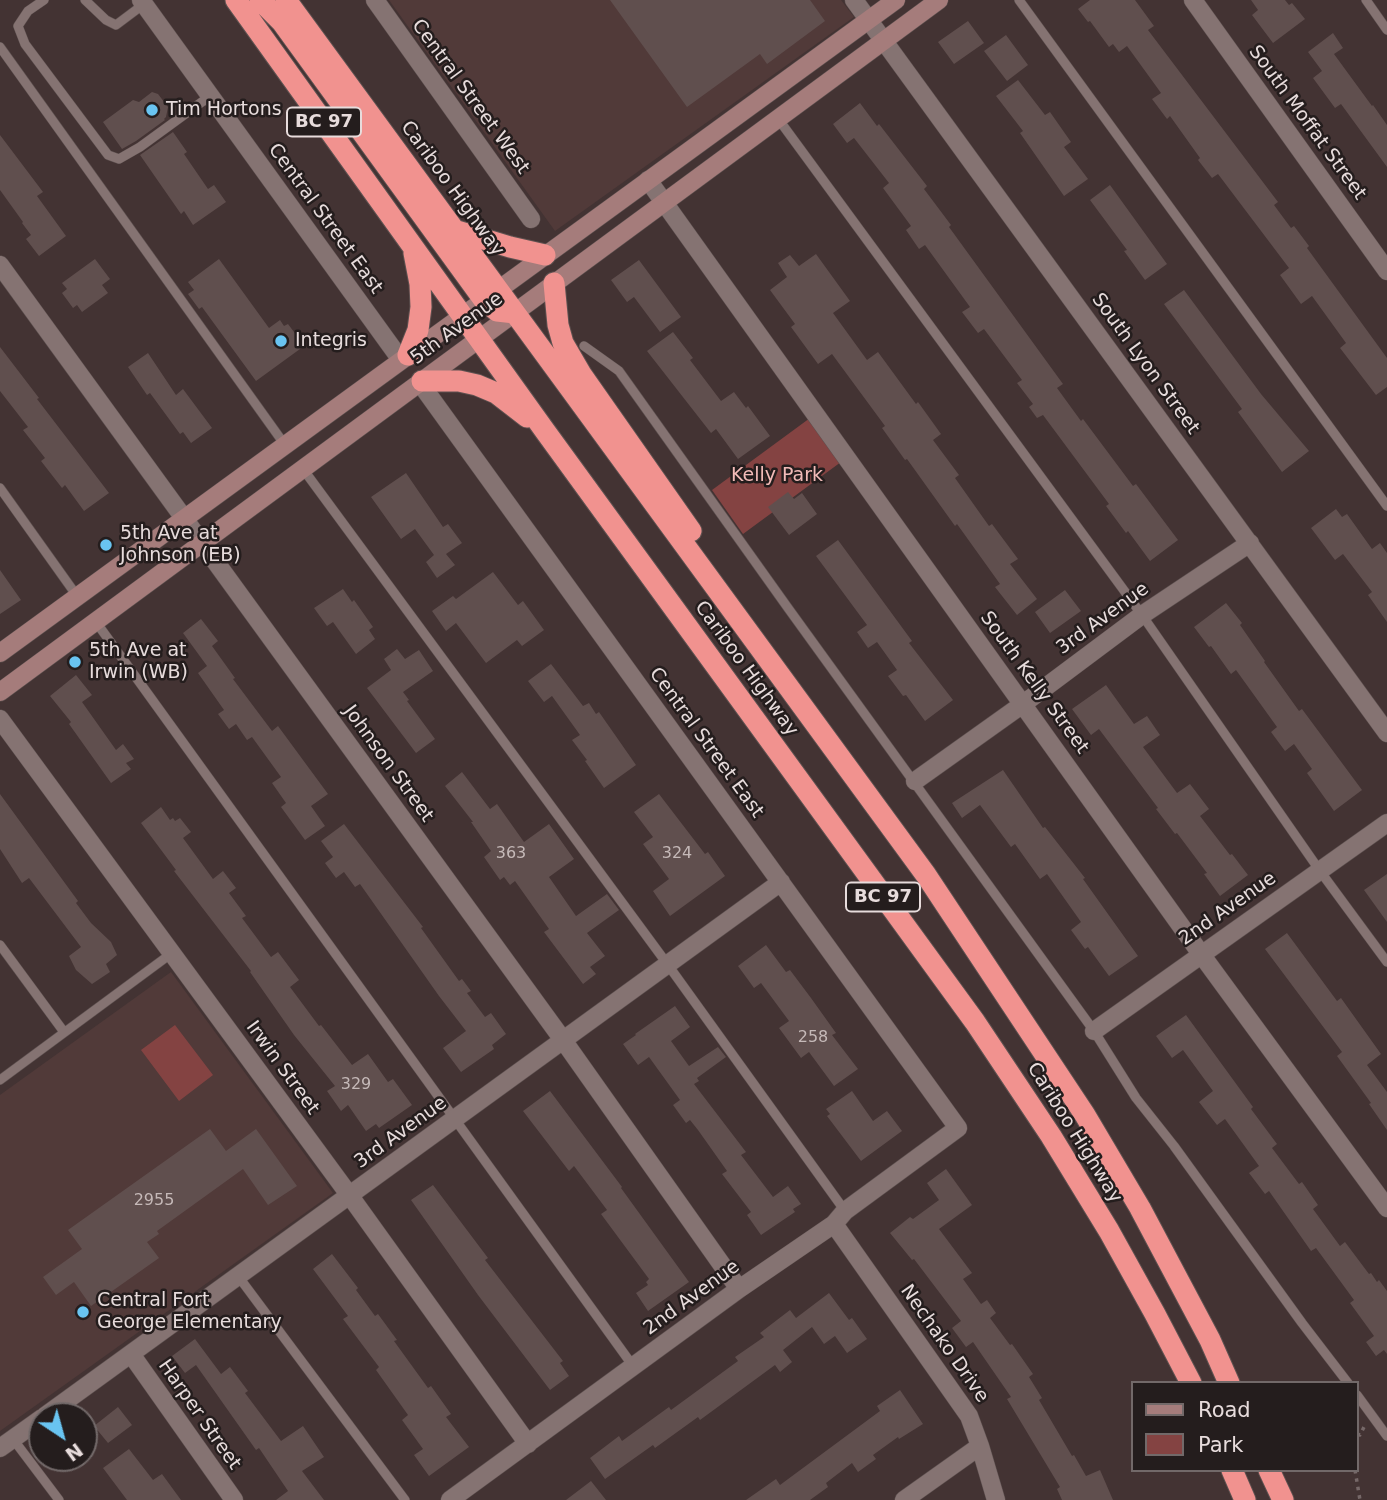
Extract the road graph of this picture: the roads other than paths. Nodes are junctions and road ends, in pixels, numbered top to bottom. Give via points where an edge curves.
1 (44, 0) edge
2 (85, 0) edge
3 (236, 0) edge
4 (260, 0) edge
5 (286, 0) edge
6 (375, 0) edge
7 (854, 0) edge
8 (896, 0) edge
9 (939, 0) edge
10 (1020, 0) edge
11 (1193, 0) edge
12 (1366, 0) edge
13 (142, 2) edge
14 (869, 20) junction
15 (1387, 30) edge
16 (884, 40) junction
17 (0, 47) edge
18 (210, 96) junction
19 (779, 120) junction
20 (648, 180) junction
21 (664, 202) junction
22 (531, 219) dead end
23 (454, 230) junction
24 (412, 244) junction
25 (545, 255) junction
26 (0, 265) edge
27 (1387, 271) edge
28 (554, 283) junction
29 (491, 295) junction
30 (515, 313) junction
31 (463, 316) junction
32 (480, 338) junction
33 (584, 346) dead end
34 (405, 358) junction
35 (421, 382) junction
36 (545, 431) junction
37 (285, 445) junction
38 (303, 469) junction
39 (0, 488) edge
40 (1387, 506) edge
41 (184, 518) junction
42 (202, 543) junction
43 (1250, 543) junction
44 (77, 596) junction
45 (1142, 615) junction
46 (96, 622) junction
47 (749, 633) junction
48 (0, 653) edge
49 (0, 692) edge
50 (1023, 704) junction
51 (0, 719) edge
52 (1387, 733) edge
53 (915, 781) junction
54 (1387, 823) edge
55 (1320, 871) junction
56 (781, 882) junction
57 (0, 945) edge
58 (172, 953) junction
59 (1201, 954) junction
60 (1387, 962) edge
61 (667, 965) junction
62 (1094, 1031) junction
63 (64, 1032) junction
64 (563, 1040) junction
65 (0, 1080) edge
66 (455, 1119) junction
67 (958, 1128) joint
68 (350, 1196) junction
69 (1387, 1208) edge
70 (840, 1218) junction
71 (238, 1276) junction
72 (739, 1289) junction
73 (131, 1354) junction
74 (633, 1366) junction
75 (1190, 1381) edge
76 (1228, 1381) edge
77 (1346, 1381) edge
78 (1359, 1398) edge
79 (64, 1402) edge
80 (28, 1428) edge
81 (1387, 1436) edge
82 (6, 1444) edge
83 (528, 1444) junction
84 (980, 1446) junction
85 (1233, 1472) edge
86 (1270, 1472) edge
87 (59, 1500) edge
88 (234, 1500) edge
89 (405, 1500) edge
90 (450, 1500) edge
91 (904, 1500) edge
92 (996, 1500) edge
93 (1245, 1500) edge
94 (1283, 1500) edge

1 - 18 lane via 28,11 18,26 25,44 108,155 119,159 140,147
2 - 13 lane via 116,25
3 - 24 highway, Cariboo Highway / BC 97
4 - 29 highway via 282,22
5 - 23 highway, Cariboo Highway / BC 97
6 - 22 street, Central Street West
7 - 14 street, South Lyon Street
8 - 14 main road, 5th Avenue
9 - 16 main road, 5th Avenue
10 - 40 lane
11 - 27 street, South Moffat Street
12 - 15 lane
13 - 18 street, Central Street East
14 - 16 street, South Lyon Street
14 - 20 main road, 5th Avenue
16 - 19 main road, 5th Avenue
16 - 43 street, South Lyon Street
17 - 37 lane
18 - 34 street, Central Street East
19 - 21 main road, 5th Avenue
19 - 45 lane
20 - 21 street, South Kelly Street
20 - 25 main road, 5th Avenue
21 - 28 main road, 5th Avenue
21 - 50 street, South Kelly Street
23 - 25 highway
23 - 29 highway, Cariboo Highway / BC 97
24 - 31 highway, Cariboo Highway / BC 97
24 - 34 highway via 421,307 418,330
25 - 29 main road, 5th Avenue
26 - 41 street, Johnson Street
28 - 30 main road, 5th Avenue
28 - 47 highway via 563,343 690,530
29 - 30 highway, Cariboo Highway / BC 97
29 - 31 main road, 5th Avenue
30 - 32 main road, 5th Avenue
30 - 47 highway, Cariboo Highway / BC 97
31 - 32 highway, Cariboo Highway / BC 97
31 - 34 main road, 5th Avenue
32 - 35 main road, 5th Avenue
32 - 36 highway, Cariboo Highway / BC 97
33 - 53 lane via 619,371
34 - 37 main road, 5th Avenue
35 - 36 highway via 477,385 496,393
35 - 38 main road, 5th Avenue
35 - 56 street, Central Street East
36 - 75 highway, Cariboo Highway / BC 97 via 975,1022 1109,1231
37 - 41 main road, 5th Avenue
38 - 42 main road, 5th Avenue
38 - 61 lane
39 - 44 lane
41 - 42 street, Johnson Street
41 - 44 main road, 5th Avenue
42 - 46 main road, 5th Avenue
42 - 64 street, Johnson Street
43 - 45 street, 3rd Avenue
43 - 52 street, South Lyon Street
44 - 48 main road, 5th Avenue
45 - 50 street, 3rd Avenue
45 - 55 lane
46 - 49 main road, 5th Avenue
46 - 66 lane
47 - 76 highway, Cariboo Highway / BC 97 via 926,875 1085,1115 1146,1220
50 - 53 street, 3rd Avenue
50 - 59 street, South Kelly Street
51 - 58 street, Irwin Street
53 - 62 lane
54 - 55 street, 2nd Avenue
55 - 59 street, 2nd Avenue
55 - 60 lane
56 - 61 street, 3rd Avenue
56 - 67 street, Central Street East
57 - 63 lane
58 - 63 lane
58 - 68 street, Irwin Street
59 - 62 street, 2nd Avenue
59 - 69 street, South Kelly Street
61 - 64 street, 3rd Avenue
61 - 70 lane
62 - 77 lane via 1136,1098
63 - 65 lane
64 - 66 street, 3rd Avenue
64 - 72 street, Johnson Street
66 - 68 street, 3rd Avenue
66 - 74 lane
67 - 70 street, 2nd Avenue
68 - 71 street, 3rd Avenue
68 - 83 street, Irwin Street
70 - 72 street, 2nd Avenue
70 - 84 street, Nechako Drive via 969,1416
71 - 73 street, 3rd Avenue
71 - 89 lane
72 - 74 street, 2nd Avenue
73 - 79 street, 3rd Avenue
73 - 88 street, Harper Street
74 - 83 street, 2nd Avenue
78 - 81 lane
80 - 82 street, 3rd Avenue
82 - 87 lane
83 - 90 street, 2nd Avenue
84 - 91 street
84 - 92 street, Nechako Drive
85 - 93 highway
86 - 94 highway

